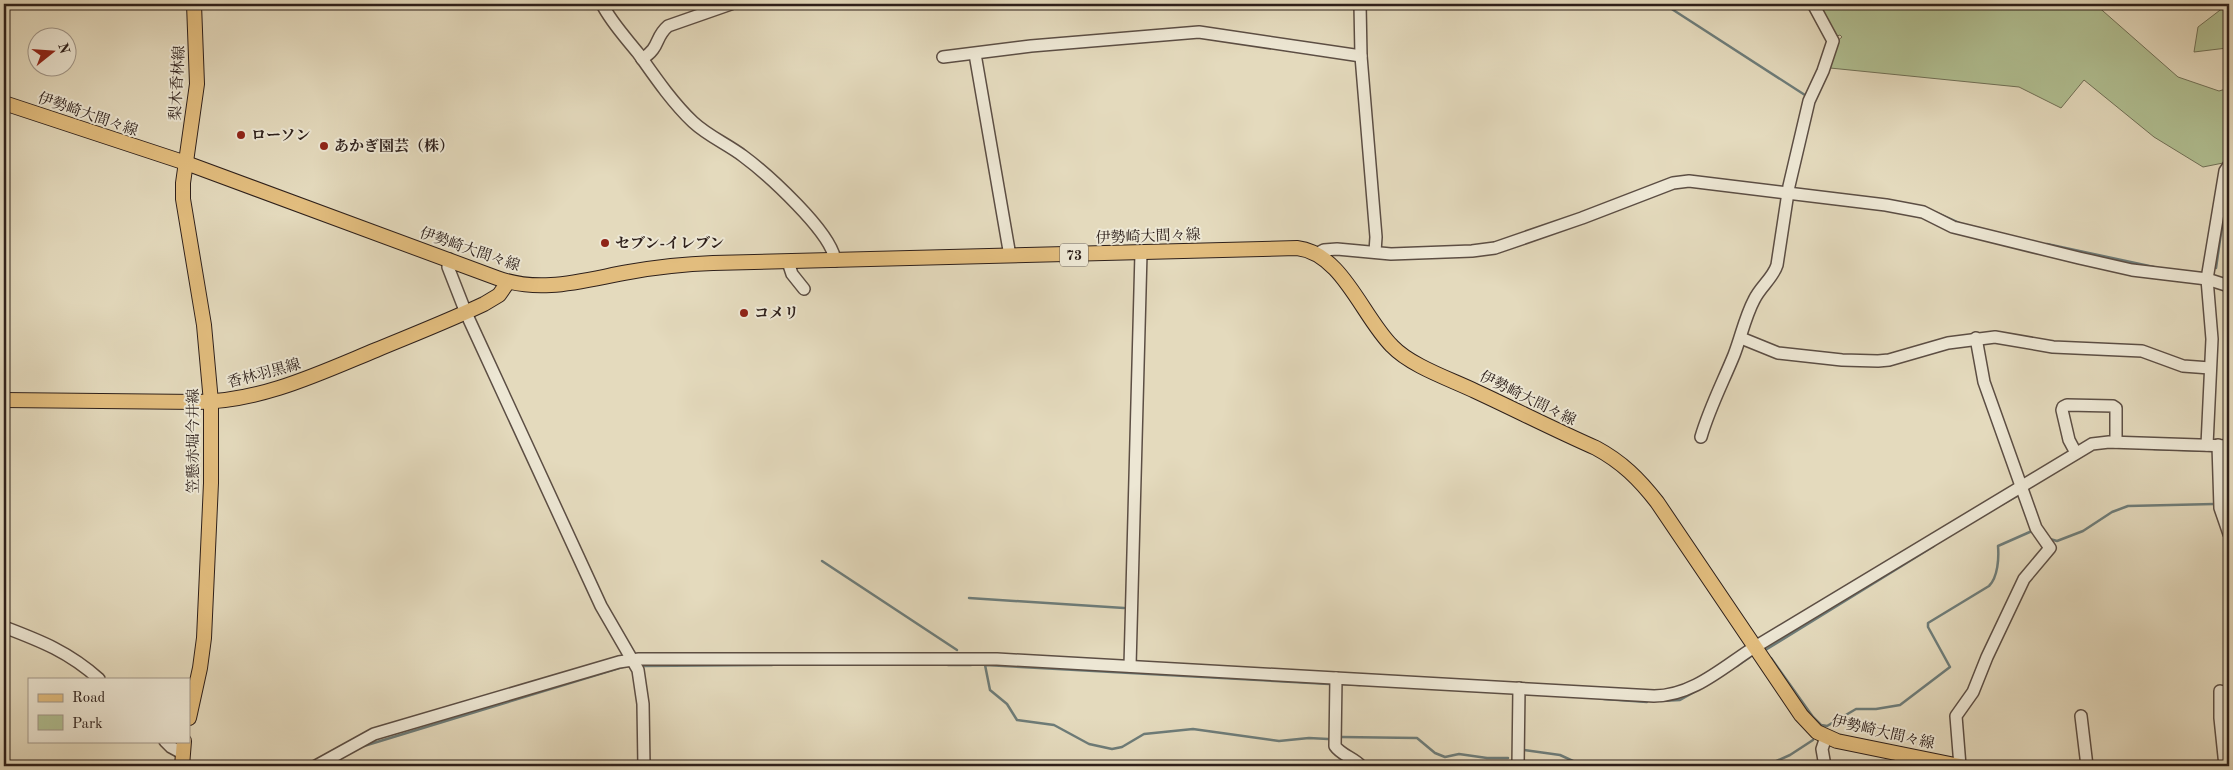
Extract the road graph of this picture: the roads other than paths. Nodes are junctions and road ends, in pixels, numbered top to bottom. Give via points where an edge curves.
1 (194, 4) edge
2 (602, 4) edge
3 (731, 4) edge
4 (1360, 4) edge
5 (1813, 4) edge
6 (975, 54) junction
7 (1361, 56) junction
8 (943, 57) dead end
9 (642, 59) junction
10 (4, 103) edge
11 (186, 164) junction
12 (2229, 165) edge
13 (1788, 194) junction
14 (1375, 252) junction
15 (1142, 253) junction
16 (1318, 253) junction
17 (1010, 256) junction
18 (449, 259) junction
19 (835, 261) junction
20 (788, 262) junction
21 (2207, 279) junction
22 (508, 282) junction
23 (2229, 286) edge
24 (804, 289) dead end
25 (466, 313) junction
26 (1741, 338) junction
27 (1976, 338) junction
28 (2210, 368) junction
29 (4, 400) edge
30 (211, 402) junction
31 (1700, 437) dead end
32 (2116, 442) junction
33 (2218, 445) edge
34 (2076, 453) junction
35 (2022, 486) junction
36 (2229, 534) edge
37 (4, 627) edge
38 (1755, 648) junction
39 (633, 659) junction
40 (1130, 666) junction
41 (98, 678) edge
42 (1336, 678) junction
43 (1519, 688) junction
44 (2229, 693) edge
45 (190, 713) edge
46 (2081, 716) dead end
47 (1826, 737) junction
48 (166, 742) edge
49 (183, 753) edge
50 (1917, 762) edge
51 (316, 766) edge
52 (644, 766) edge
53 (1361, 766) edge
54 (1518, 766) edge
55 (1825, 766) edge
56 (1960, 766) edge
57 (2087, 766) edge
58 (2225, 766) edge

1 - 11 main road, 梨木香林線 via 197,84
2 - 9 street
3 - 9 street via 668,26 660,34 653,52
4 - 7 street
5 - 13 street via 1833,41 1809,101
6 - 7 street via 1199,32
6 - 8 street
6 - 17 street
7 - 14 street
9 - 19 street via 694,123 757,167 804,212 832,248
10 - 11 main road, 伊勢崎大間々線 / 73
11 - 18 main road, 伊勢崎大間々線 / 73
11 - 30 main road, 笠懸赤堀今井線 via 184,213 204,326
12 - 21 street via 2225,171
13 - 14 street via 1680,182 1494,248
13 - 21 street via 1917,211 1952,227 2079,258 2132,270
13 - 26 street via 1776,270 1753,301
14 - 16 street via 1337,249
15 - 16 main road, 伊勢崎大間々線 / 73 via 1296,248
15 - 17 main road, 伊勢崎大間々線 / 73
15 - 40 street
16 - 38 main road, 伊勢崎大間々線 via 1336,270 1385,338 1399,352 1596,448 1632,473 1657,502
17 - 19 main road, 伊勢崎大間々線 / 73
18 - 22 main road, 伊勢崎大間々線 / 73
18 - 25 street via 448,267
19 - 20 main road, 伊勢崎大間々線 / 73
20 - 22 main road, 伊勢崎大間々線 / 73 via 684,264 551,286
20 - 24 street via 792,274
21 - 23 street
21 - 28 street via 2212,329
22 - 25 main road, 香林羽黒線 via 493,300
25 - 30 main road, 香林羽黒線 via 283,388
25 - 39 street via 602,606
26 - 27 street via 1778,353 1873,361 1889,360
26 - 31 street
27 - 28 street via 2006,338 2053,347 2142,351 2183,366
27 - 35 street via 1984,382
28 - 33 street
29 - 30 main road, 香林羽黒線
30 - 45 main road, 笠懸赤堀今井線 via 204,638
32 - 33 street
32 - 34 street via 2092,444
32 - 34 street via 2116,408 2067,405 2062,410
33 - 36 street via 2220,508
34 - 35 street
35 - 38 street
35 - 56 street via 2036,528 2050,548 2024,579 1973,692 1956,716
37 - 41 street via 57,648
38 - 43 street via 1696,686 1674,694 1654,696
38 - 47 main road, 伊勢崎大間々線 via 1806,722
39 - 40 street via 978,659
39 - 51 street via 374,734
39 - 52 street via 642,689
40 - 42 street
42 - 43 street
42 - 53 street via 1335,746
43 - 54 street
44 - 58 street via 2220,691
46 - 57 street
47 - 50 main road, 伊勢崎大間々線
47 - 55 street via 1822,749
48 - 49 street
50 - 56 main road, 伊勢崎大間々線

